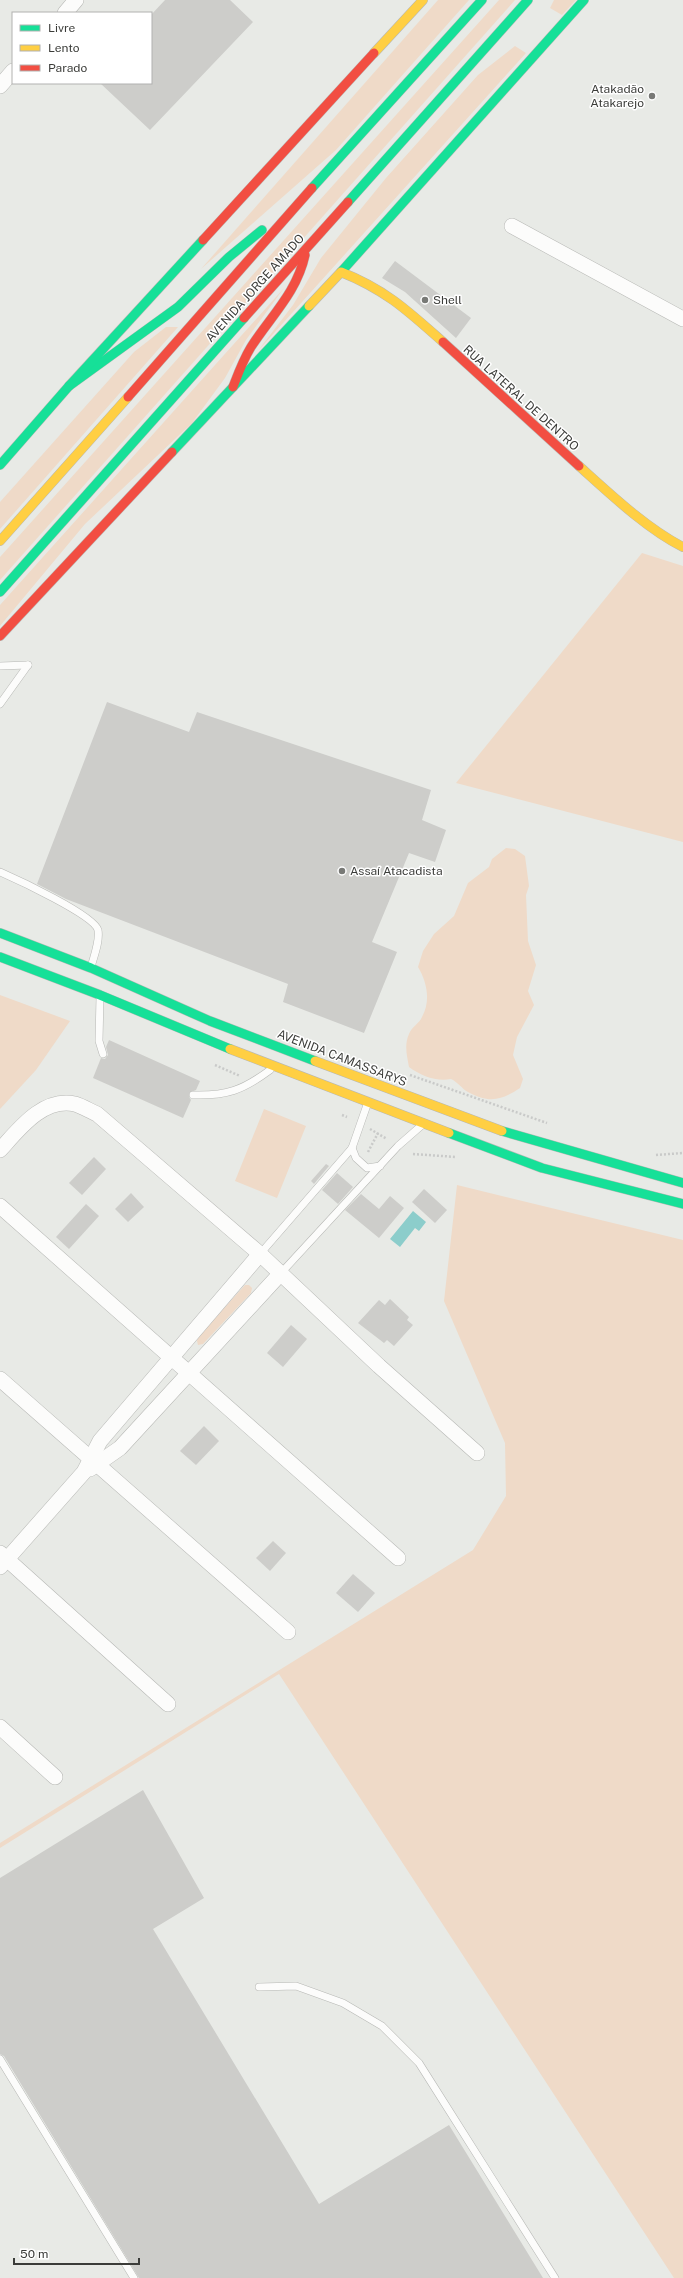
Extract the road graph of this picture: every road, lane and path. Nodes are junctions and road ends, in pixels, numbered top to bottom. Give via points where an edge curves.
1 (76, 0) edge
2 (423, 0) edge
3 (482, 0) edge
4 (528, 0) edge
5 (584, 0) edge
6 (66, 12) edge
7 (12, 72) edge
8 (0, 86) edge
9 (309, 192) junction
10 (512, 226) dead end
11 (306, 250) junction
12 (341, 272) junction
13 (683, 319) edge
14 (69, 386) junction
15 (233, 387) junction
16 (0, 466) edge
17 (0, 541) edge
18 (683, 547) edge
19 (0, 592) edge
20 (0, 636) edge
21 (0, 666) edge
22 (0, 704) edge
23 (0, 872) edge
24 (0, 932) edge
25 (0, 957) edge
26 (91, 968) junction
27 (100, 995) junction
28 (102, 1054) dead end
29 (273, 1068) junction
30 (405, 1073) dead end
31 (193, 1095) dead end
32 (368, 1102) junction
33 (548, 1123) dead end
34 (423, 1124) junction
35 (370, 1129) dead end
36 (378, 1134) junction
37 (387, 1139) dead end
38 (352, 1148) junction
39 (0, 1150) edge
40 (683, 1153) edge
41 (366, 1155) dead end
42 (652, 1156) dead end
43 (380, 1166) junction
44 (683, 1183) edge
45 (683, 1204) edge
46 (0, 1206) edge
47 (260, 1254) junction
48 (282, 1273) junction
49 (171, 1358) junction
50 (188, 1374) junction
51 (0, 1379) edge
52 (477, 1453) dead end
53 (94, 1461) junction
54 (398, 1558) dead end
55 (2, 1559) edge
56 (288, 1632) dead end
57 (168, 1704) dead end
58 (0, 1727) edge
59 (55, 1776) dead end
60 (259, 1987) dead end
61 (0, 2059) edge
62 (134, 2278) edge
63 (555, 2278) edge

1 - 6 street
2 - 14 main road
3 - 9 main road, AVENIDA JORGE AMADO
4 - 11 main road, AVENIDA JORGE AMADO
5 - 12 main road
7 - 8 street
9 - 14 main road via 229,257 178,307
9 - 17 main road, AVENIDA JORGE AMADO
10 - 13 street
11 - 15 main road via 304,268 296,286 250,349
11 - 19 main road, AVENIDA JORGE AMADO
12 - 15 main road
12 - 18 main road, RUA LATERAL DE DENTRO via 364,281 397,302 614,497
14 - 16 main road
15 - 20 main road
21 - 22 lane via 28,665
23 - 26 lane via 20,880 81,914 95,926 98,930 97,941
24 - 26 main road, AVENIDA CAMASSARYS
25 - 27 main road
26 - 44 main road, AVENIDA CAMASSARYS via 210,1021 498,1130
27 - 28 lane via 99,1041
27 - 29 main road
29 - 31 lane via 241,1090 210,1096
29 - 32 main road
30 - 33 path
32 - 34 main road
32 - 38 lane
34 - 43 lane
34 - 45 main road via 542,1168
35 - 36 path
36 - 37 path
36 - 41 path
38 - 43 lane via 356,1158 367,1168
38 - 47 lane
39 - 47 street via 22,1125 39,1112 57,1104 75,1104 97,1114
40 - 42 path
43 - 48 lane
46 - 49 street
47 - 48 street
47 - 49 street
48 - 50 street
48 - 52 street via 379,1366
49 - 50 street
49 - 53 street via 100,1441
50 - 53 street via 120,1448
50 - 54 street
51 - 53 street
53 - 55 street
53 - 56 street
55 - 57 street
58 - 59 street
60 - 63 lane via 296,1986 343,2003 382,2026 419,2063
61 - 62 lane

